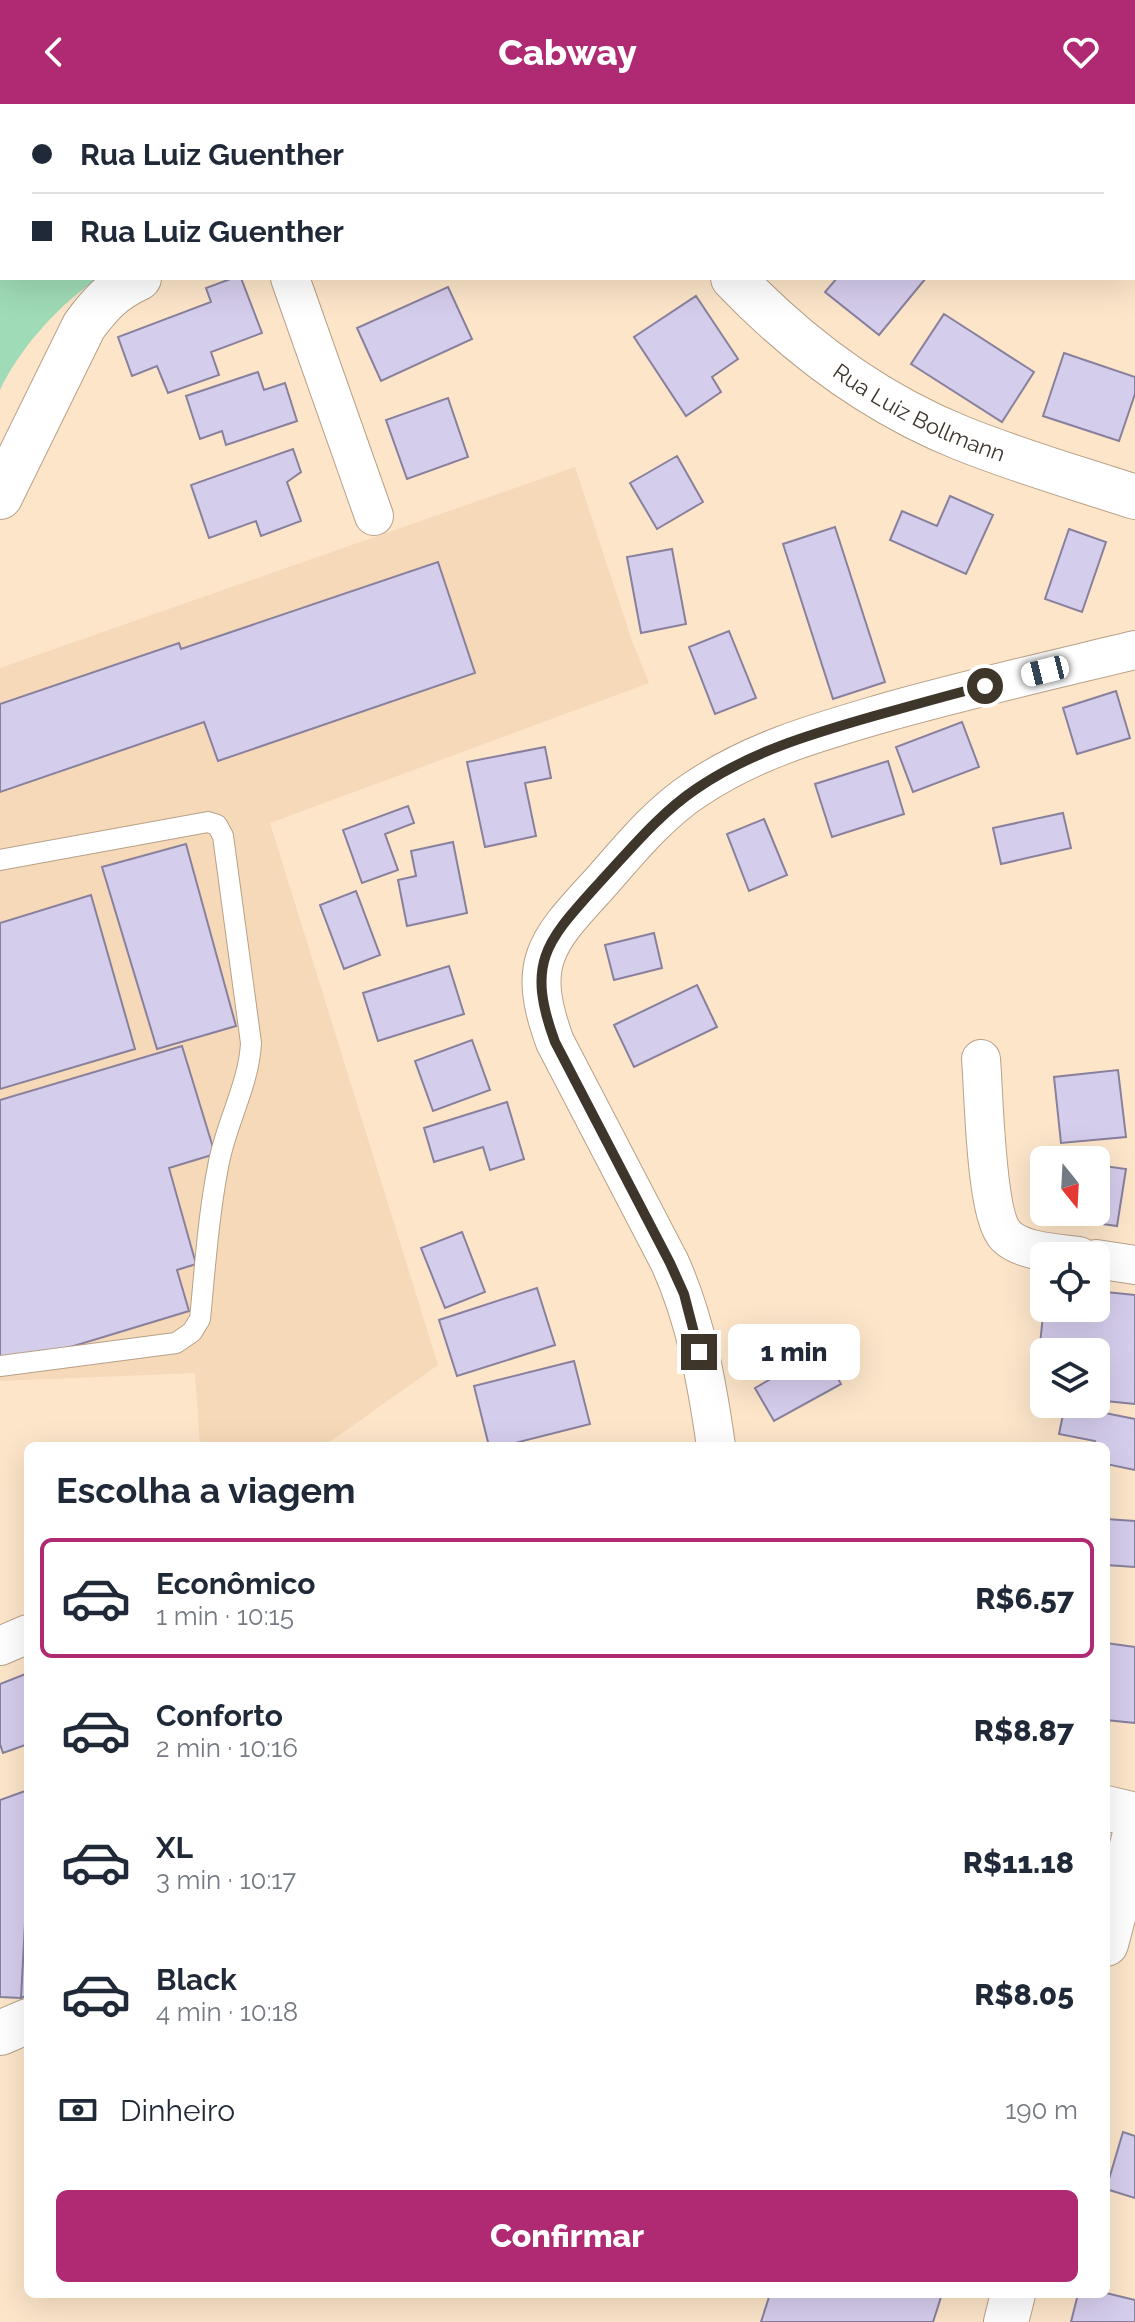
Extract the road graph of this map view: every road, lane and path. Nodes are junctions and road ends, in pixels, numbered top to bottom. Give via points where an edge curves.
1 (135, 280) edge
2 (291, 280) edge
3 (735, 280) edge
4 (0, 497) edge
5 (1135, 497) edge
6 (374, 516) dead end
7 (1135, 650) edge
8 (0, 860) edge
9 (981, 1059) dead end
10 (1030, 1248) edge
11 (1110, 1261) edge
12 (1135, 1265) edge
13 (0, 1366) edge
14 (715, 1442) edge
15 (24, 1636) edge
16 (0, 1646) edge
17 (1110, 1809) edge
18 (1135, 1815) edge
19 (1135, 1834) edge
20 (1110, 1929) edge
21 (1012, 2298) edge
22 (1006, 2322) edge

1 - 4 main road via 102,301 84,326
2 - 6 street
3 - 5 main road, Rua Luiz Bollmann via 798,340 895,406 958,437
7 - 14 street via 955,693 800,737 757,755 693,791 652,825 548,946 541,988 546,1017 684,1294
8 - 13 lane via 208,822 217,825 223,836 251,1043 217,1168 200,1319 192,1332 176,1343
9 - 10 street via 996,1219 1006,1236
11 - 12 street
15 - 16 street
17 - 18 main road
19 - 20 main road
21 - 22 main road

